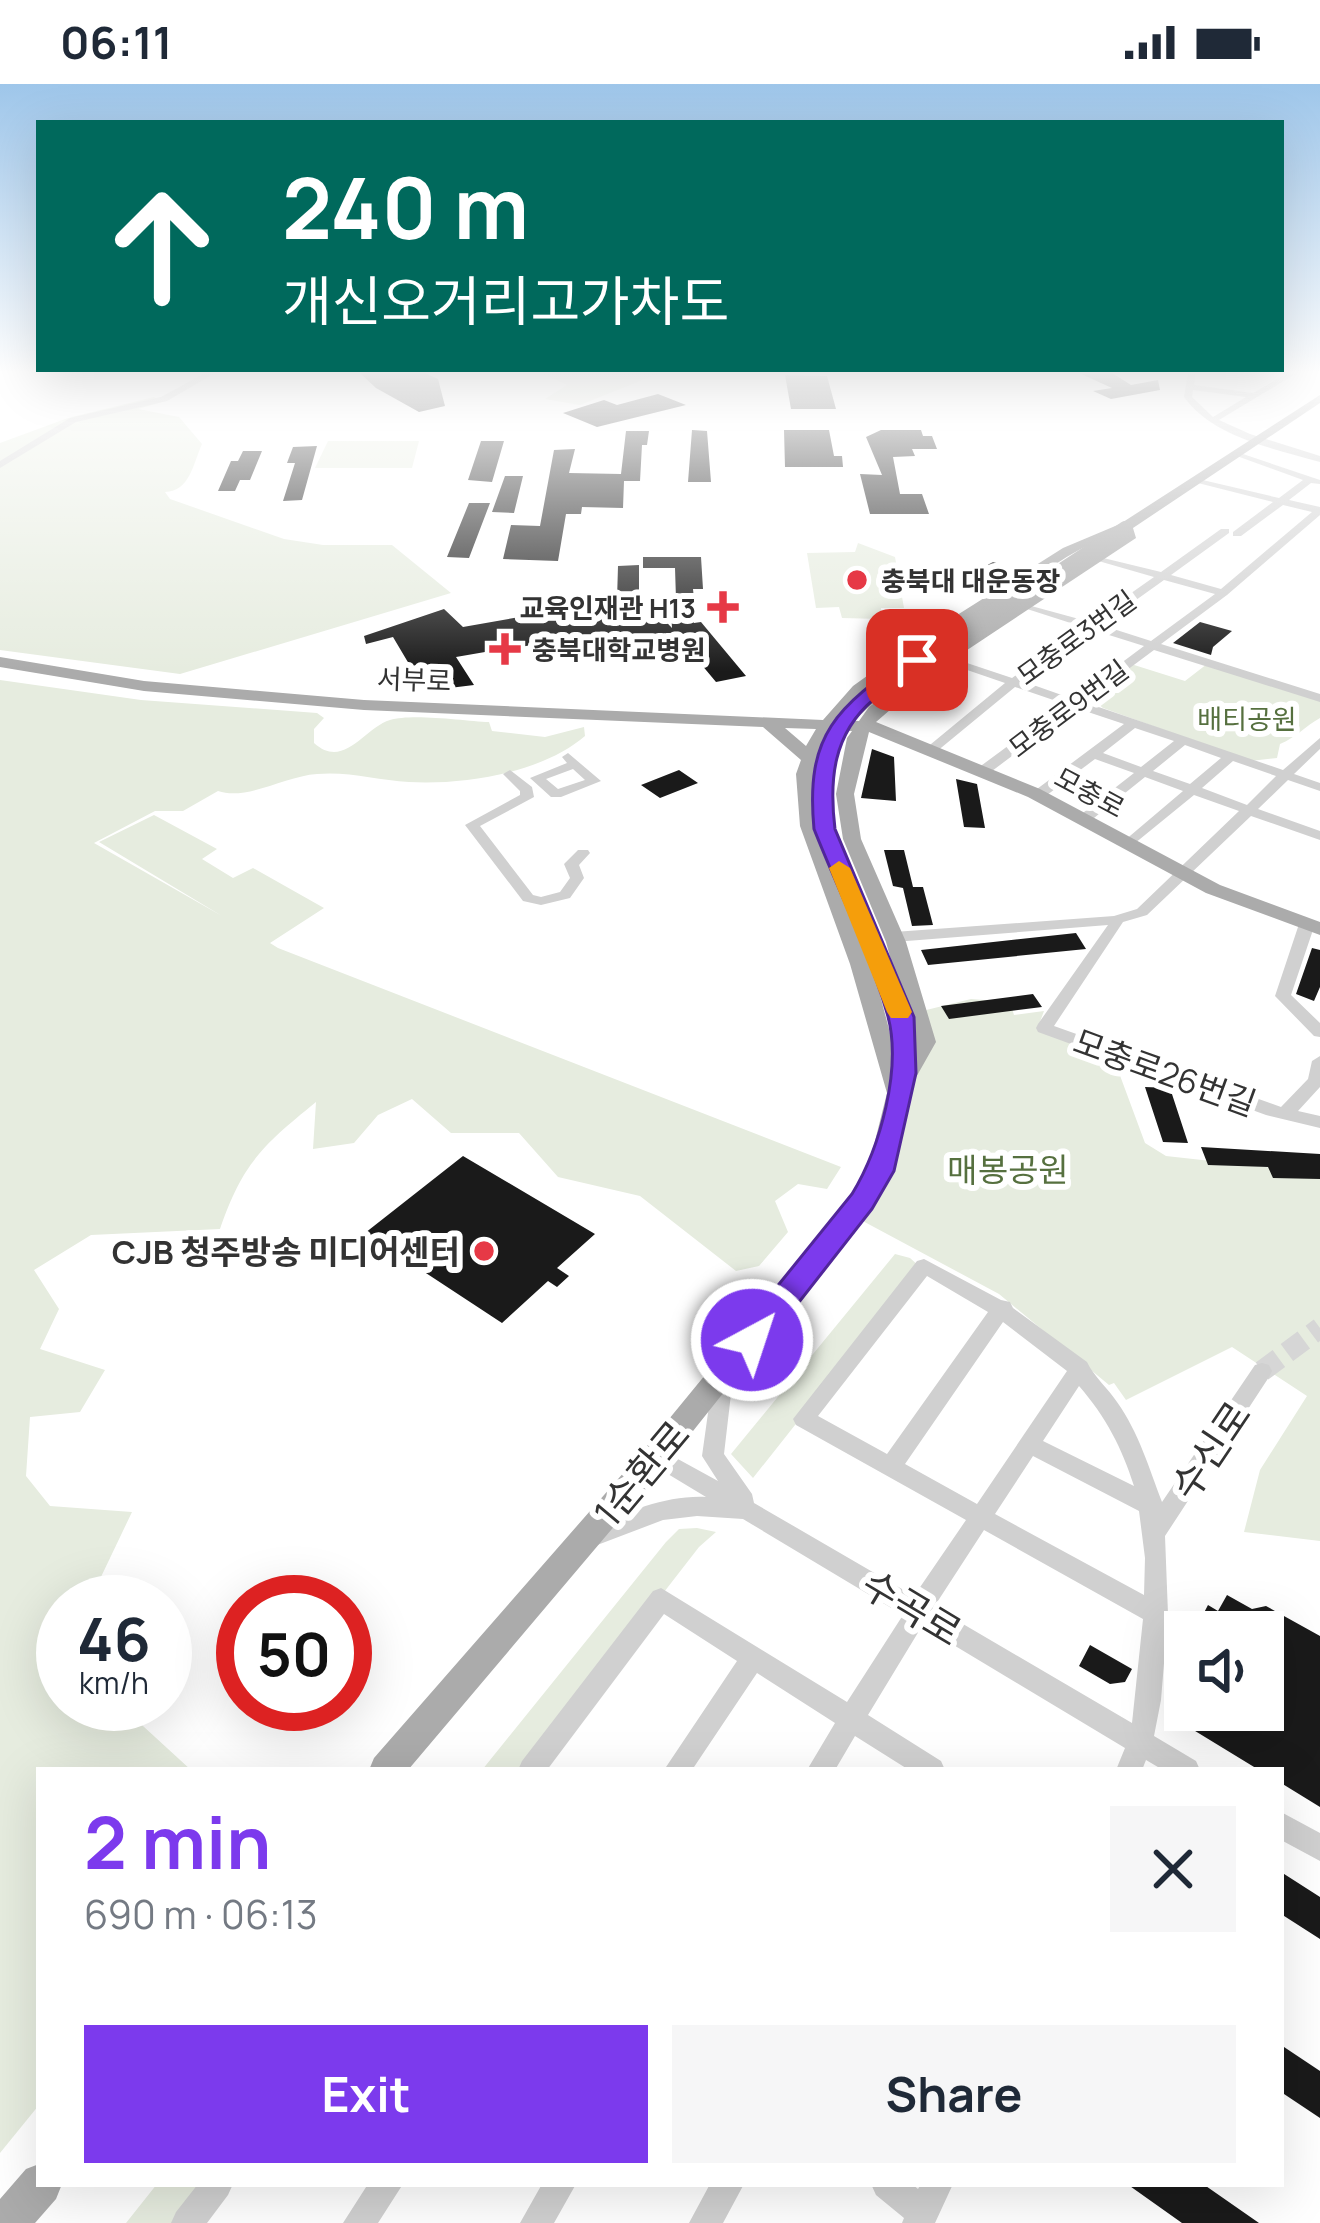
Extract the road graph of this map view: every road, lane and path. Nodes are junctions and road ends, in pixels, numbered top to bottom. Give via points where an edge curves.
1 (1208, 473) edge
2 (1197, 480) junction
3 (1315, 481) edge
4 (1279, 500) junction
5 (1320, 510) edge
6 (1125, 527) junction
7 (1099, 558) junction
8 (1160, 576) junction
9 (1223, 593) junction
10 (1028, 606) junction
11 (1090, 626) junction
12 (1152, 645) junction
13 (945, 659) junction
14 (0, 662) edge
15 (1016, 681) junction
16 (1320, 698) edge
17 (884, 703) junction
18 (1076, 703) junction
19 (765, 720) junction
20 (829, 722) junction
21 (1134, 723) junction
22 (862, 725) junction
23 (907, 740) junction
24 (1183, 740) junction
25 (1320, 742) edge
26 (931, 749) junction
27 (851, 752) junction
28 (1094, 754) junction
29 (1231, 757) junction
30 (811, 759) junction
31 (983, 771) junction
32 (1142, 772) junction
33 (510, 774) dead end
34 (1282, 774) junction
35 (1320, 787) edge
36 (1194, 790) junction
37 (1038, 795) junction
38 (1245, 809) junction
39 (1084, 819) junction
40 (1320, 836) edge
41 (1130, 844) junction
42 (584, 853) dead end
43 (1180, 872) junction
44 (1114, 920) junction
45 (1313, 927) edge
46 (894, 937) junction
47 (1320, 1029) edge
48 (1320, 1061) edge
49 (899, 1095) junction
50 (1284, 1115) junction
51 (1320, 1122) edge
52 (1003, 1307) junction
53 (1080, 1368) junction
54 (1262, 1371) tunnel mouth
55 (723, 1375) junction
56 (1030, 1444) junction
57 (656, 1456) junction
58 (890, 1467) junction
59 (754, 1514) junction
60 (981, 1516) junction
61 (1155, 1518) junction
62 (582, 1541) junction
63 (918, 1611) junction
64 (1156, 1614) junction
65 (754, 1658) junction
66 (852, 1719) junction
67 (1142, 1743) junction
68 (389, 1767) edge
69 (533, 1767) edge
70 (679, 1767) edge
71 (822, 1767) edge
72 (927, 1767) edge
73 (1130, 1767) edge
74 (1182, 1767) edge
75 (1284, 1827) edge
76 (1320, 1848) edge
77 (38, 2187) edge
78 (215, 2187) edge
79 (385, 2187) edge
80 (558, 2187) edge
81 (726, 2187) edge
82 (892, 2187) edge
83 (926, 2207) edge
84 (198, 2219) edge
85 (7, 2223) edge
86 (359, 2223) edge
87 (536, 2223) edge
88 (705, 2223) edge

1 - 2 main road
2 - 4 street
2 - 6 main road
3 - 4 street, 모충로3번길
4 - 5 street
4 - 8 street, 모충로3번길
5 - 9 street, 모충로9번길
6 - 7 main road via 1131,535
6 - 20 main road via 935,636 846,697
6 - 49 main road, 1순환로, bridge via 886,681 829,740 824,829 901,1017
7 - 8 street
7 - 10 main road
8 - 9 street
8 - 11 street, 모충로3번길
9 - 12 street, 모충로9번길
10 - 11 street
10 - 13 main road
11 - 12 street
11 - 15 street, 모충로3번길
12 - 16 street
12 - 18 street, 모충로9번길
13 - 15 street
13 - 17 main road
14 - 19 main road, 서부로 via 144,686 364,705
15 - 18 street
15 - 26 street, 모충로3번길
17 - 22 main road
17 - 26 main road via 890,721
18 - 21 street
18 - 31 street, 모충로9번길
19 - 20 main road, 서부로
19 - 30 main road
20 - 22 main road, 모충로
20 - 30 main road
21 - 24 street
21 - 28 street
22 - 23 main road, 모충로
22 - 27 main road
23 - 26 main road, 모충로
23 - 27 main road via 878,736
24 - 29 street
24 - 32 street
25 - 34 street, 모충로26번길
26 - 31 main road, 모충로
27 - 46 main road via 845,794 852,839
28 - 32 street
28 - 37 street
29 - 34 street
29 - 36 street
30 - 49 main road via 803,802
31 - 37 main road, 모충로
32 - 36 street
32 - 39 street
33 - 42 street via 527,797 472,825 528,898 566,895 577,878 571,864
34 - 35 street
34 - 38 street, 모충로26번길
36 - 38 street
36 - 41 street
37 - 39 main road, 모충로
38 - 40 street
38 - 43 street, 모충로26번길
39 - 41 main road, 모충로
41 - 43 main road, 모충로
43 - 44 street, 모충로26번길 via 1142,912
43 - 45 main road, 모충로
44 - 46 street
44 - 50 street, 모충로26번길 via 1044,1028
45 - 47 street via 1283,995
46 - 49 main road via 925,1042
48 - 50 street via 1316,1081
49 - 55 main road, 1순환로 via 880,1171 862,1202
50 - 51 street
52 - 53 street
52 - 58 street
52 - 58 street via 924,1266 804,1419
53 - 56 street
53 - 61 street via 1118,1418
54 - 61 street, 수신로
55 - 57 main road, 1순환로
55 - 59 street via 713,1456
56 - 60 street
56 - 61 street
57 - 59 street, 수곡로
57 - 62 main road, 1순환로
58 - 60 street
59 - 62 street via 675,1506
59 - 63 street, 수곡로
60 - 63 street
60 - 64 street
61 - 64 street
62 - 68 main road, 1순환로
63 - 66 street
63 - 67 street, 수곡로
64 - 67 street
65 - 66 street
65 - 69 street via 661,1599
65 - 70 street
66 - 71 street
66 - 72 street
67 - 73 street
67 - 74 street, 수곡로
75 - 76 street
77 - 85 main road
78 - 84 street
79 - 86 street
80 - 87 street
81 - 88 street
82 - 83 street

